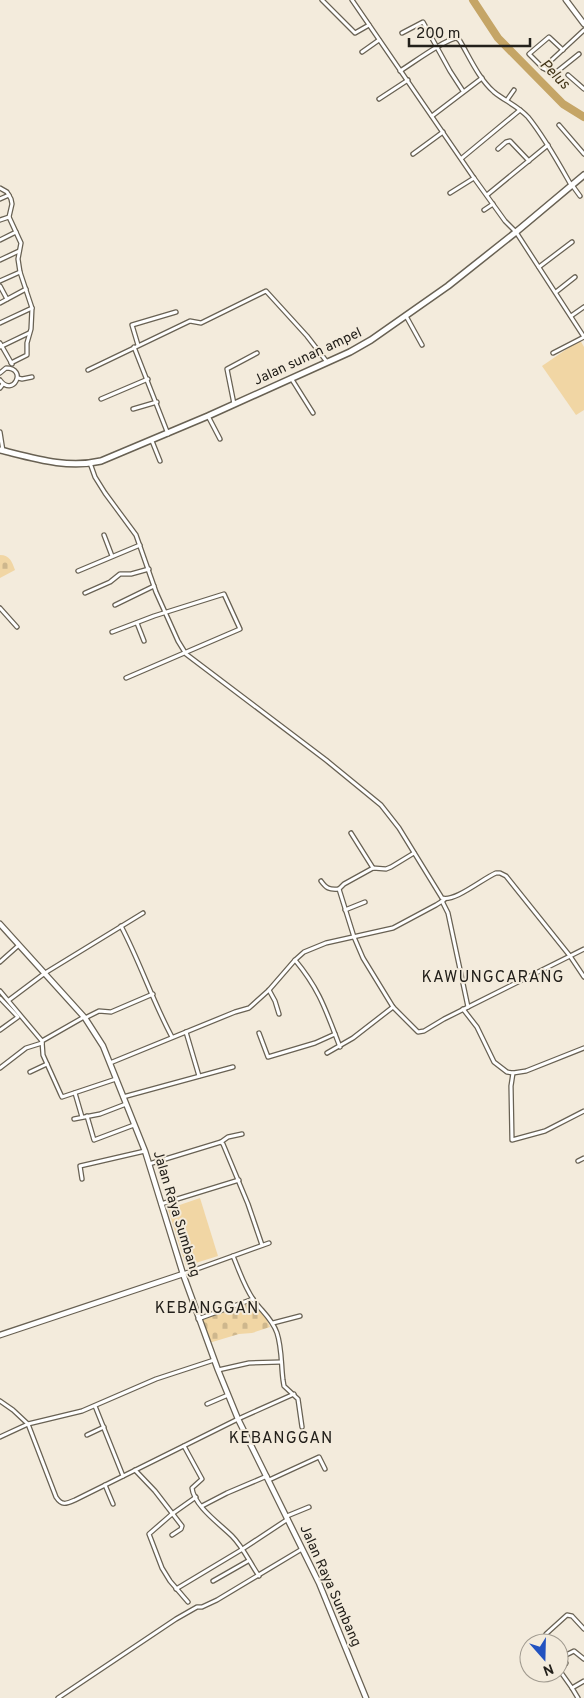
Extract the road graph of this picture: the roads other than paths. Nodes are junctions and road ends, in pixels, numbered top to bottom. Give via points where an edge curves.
1 (322, 0) edge
2 (352, 0) edge
3 (566, 0) edge
4 (584, 24) edge
5 (369, 25) junction
6 (584, 30) edge
7 (402, 32) dead end
8 (379, 40) junction
9 (438, 47) junction
10 (562, 50) junction
11 (362, 52) dead end
12 (579, 54) dead end
13 (542, 68) junction
14 (400, 71) junction
15 (568, 74) dead end
16 (482, 78) junction
17 (408, 80) junction
18 (584, 89) edge
19 (514, 90) dead end
20 (463, 91) junction
21 (379, 99) dead end
22 (507, 100) junction
23 (520, 110) junction
24 (432, 116) junction
25 (559, 125) dead end
26 (443, 132) junction
27 (548, 145) junction
28 (498, 149) dead end
29 (413, 154) dead end
30 (584, 154) edge
31 (462, 158) junction
32 (529, 160) junction
33 (584, 175) edge
34 (474, 178) junction
35 (572, 185) junction
36 (0, 188) edge
37 (450, 193) dead end
38 (9, 195) junction
39 (487, 195) junction
40 (560, 195) junction
41 (580, 196) dead end
42 (0, 199) edge
43 (564, 200) dead end
44 (493, 204) junction
45 (484, 210) dead end
46 (9, 217) junction
47 (0, 220) edge
48 (16, 232) junction
49 (516, 232) junction
50 (0, 240) edge
51 (572, 242) dead end
52 (19, 251) junction
53 (0, 260) edge
54 (539, 267) junction
55 (20, 272) junction
56 (576, 277) dead end
57 (0, 282) edge
58 (0, 286) edge
59 (26, 289) junction
60 (556, 292) junction
61 (7, 299) junction
62 (0, 303) edge
63 (584, 307) edge
64 (32, 308) junction
65 (176, 312) dead end
66 (406, 316) junction
67 (571, 316) junction
68 (0, 323) edge
69 (30, 333) junction
70 (584, 337) edge
71 (1, 345) edge
72 (422, 345) dead end
73 (136, 346) junction
74 (553, 353) dead end
75 (257, 354) dead end
76 (327, 362) junction
77 (11, 363) junction
78 (14, 370) junction
79 (88, 370) dead end
80 (0, 373) edge
81 (32, 376) dead end
82 (18, 378) junction
83 (291, 378) junction
84 (148, 379) junction
85 (0, 380) edge
86 (3, 384) junction
87 (0, 388) edge
88 (101, 398) dead end
89 (157, 402) junction
90 (233, 405) junction
91 (133, 409) dead end
92 (312, 413) dead end
93 (208, 416) junction
94 (0, 432) edge
95 (168, 434) junction
96 (220, 439) dead end
97 (152, 441) junction
98 (3, 451) edge
99 (160, 461) dead end
100 (90, 464) junction
101 (104, 535) dead end
102 (140, 545) junction
103 (112, 556) junction
104 (148, 569) junction
105 (78, 570) dead end
106 (154, 586) junction
107 (85, 593) dead end
108 (115, 605) dead end
109 (0, 608) edge
110 (166, 614) junction
111 (137, 623) junction
112 (17, 627) dead end
113 (112, 632) dead end
114 (144, 641) dead end
115 (185, 652) junction
116 (126, 678) dead end
117 (351, 833) dead end
118 (414, 852) junction
119 (373, 868) junction
120 (321, 881) dead end
121 (338, 889) junction
122 (443, 900) junction
123 (365, 902) dead end
124 (345, 910) junction
125 (143, 913) dead end
126 (0, 924) edge
127 (121, 926) junction
128 (354, 938) junction
129 (19, 945) junction
130 (584, 949) edge
131 (570, 956) junction
132 (295, 960) junction
133 (0, 962) edge
134 (45, 973) junction
135 (584, 977) edge
136 (269, 990) junction
137 (0, 991) edge
138 (153, 994) junction
139 (0, 998) edge
140 (9, 1000) junction
141 (2, 1003) edge
142 (393, 1007) junction
143 (468, 1007) junction
144 (463, 1009) junction
145 (279, 1014) dead end
146 (85, 1017) junction
147 (0, 1030) edge
148 (186, 1032) junction
149 (259, 1033) dead end
150 (335, 1034) junction
151 (172, 1037) junction
152 (42, 1042) junction
153 (340, 1047) junction
154 (584, 1048) edge
155 (327, 1053) dead end
156 (110, 1063) junction
157 (47, 1064) junction
158 (233, 1067) dead end
159 (0, 1068) edge
160 (30, 1072) dead end
161 (511, 1073) junction
162 (199, 1076) junction
163 (116, 1079) junction
164 (75, 1093) junction
165 (123, 1097) junction
166 (126, 1104) junction
167 (584, 1111) edge
168 (87, 1116) junction
169 (82, 1117) junction
170 (74, 1118) dead end
171 (134, 1125) junction
172 (242, 1134) dead end
173 (221, 1142) junction
174 (145, 1151) junction
175 (584, 1158) edge
176 (578, 1161) dead end
177 (149, 1164) junction
178 (82, 1179) dead end
179 (239, 1180) junction
180 (161, 1204) junction
181 (269, 1243) dead end
182 (262, 1246) junction
183 (233, 1256) junction
184 (182, 1274) junction
185 (253, 1299) junction
186 (300, 1316) dead end
187 (198, 1319) junction
188 (273, 1323) junction
189 (0, 1335) edge
190 (214, 1360) junction
191 (281, 1362) junction
192 (218, 1370) junction
193 (294, 1394) junction
194 (228, 1395) junction
195 (0, 1401) edge
196 (207, 1404) dead end
197 (95, 1406) junction
198 (238, 1419) junction
199 (28, 1424) junction
200 (104, 1427) junction
201 (302, 1427) dead end
202 (87, 1435) dead end
203 (0, 1438) edge
204 (184, 1446) junction
205 (325, 1469) dead end
206 (135, 1470) junction
207 (123, 1476) junction
208 (268, 1478) junction
209 (105, 1485) junction
210 (196, 1498) junction
211 (113, 1504) dead end
212 (202, 1506) junction
213 (310, 1507) dead end
214 (172, 1514) junction
215 (288, 1518) junction
216 (172, 1535) dead end
217 (302, 1549) junction
218 (241, 1550) junction
219 (248, 1561) junction
220 (259, 1576) junction
221 (212, 1581) dead end
222 (176, 1588) junction
223 (188, 1602) dead end
224 (584, 1629) edge
225 (547, 1633) edge
226 (569, 1653) edge
227 (584, 1659) edge
228 (584, 1681) edge
229 (568, 1683) edge
230 (572, 1688) junction
231 (58, 1698) edge
232 (366, 1698) edge
233 (578, 1698) edge

1 - 5 street via 355,33
2 - 5 street
3 - 4 street
5 - 8 street
6 - 10 street
7 - 9 street via 423,22
8 - 11 street
8 - 14 street
9 - 14 street
9 - 16 street via 457,38
9 - 20 street
10 - 13 street
10 - 13 street via 549,37 529,52
12 - 13 street via 554,74
14 - 17 street
15 - 18 street
16 - 20 street
16 - 22 street
17 - 21 street
17 - 24 street
19 - 22 street
20 - 24 street
22 - 23 street
23 - 27 street
23 - 31 street
24 - 26 street
25 - 30 street
26 - 29 street
26 - 31 street
27 - 32 street
27 - 35 street
28 - 32 street via 510,141
31 - 34 street
32 - 39 street
33 - 35 main road, Jalan sunan ampel
34 - 37 street
34 - 39 street
35 - 40 main road, Jalan sunan ampel
35 - 41 street
36 - 38 street
38 - 42 street
38 - 46 street via 12,204
39 - 44 street
40 - 43 street
40 - 49 main road, Jalan sunan ampel
44 - 45 street
44 - 49 street
46 - 47 street
46 - 48 street
48 - 50 street
48 - 52 street via 21,243
49 - 54 street
49 - 66 main road, Jalan sunan ampel
51 - 54 street
52 - 53 street
52 - 55 street
54 - 60 street
55 - 57 street
55 - 59 street
56 - 60 street
58 - 61 street
59 - 61 street
59 - 64 street
60 - 67 street
61 - 62 street
63 - 67 street
64 - 68 street
64 - 69 street
65 - 73 street via 132,325
66 - 72 street
66 - 76 main road, Jalan sunan ampel via 370,340
67 - 70 street
69 - 71 street
69 - 77 street via 27,354
70 - 74 street
71 - 77 street
73 - 76 street via 190,321 201,323 266,292 308,336
73 - 79 street
73 - 84 street
75 - 90 street via 227,369
76 - 83 main road, Jalan sunan ampel
77 - 78 street
78 - 80 street via 6,368
78 - 82 street
81 - 82 street
82 - 86 street via 12,385
83 - 90 main road, Jalan sunan ampel
83 - 92 street
84 - 88 street
84 - 89 street
85 - 86 street
86 - 87 street
89 - 91 street
89 - 95 street
90 - 93 main road, Jalan sunan ampel
93 - 95 main road, Jalan sunan ampel
93 - 96 street
94 - 98 street
95 - 97 main road, Jalan sunan ampel
97 - 99 street
97 - 100 main road, Jalan sunan ampel
98 - 100 main road, Jalan sunan ampel via 61,464
100 - 102 street via 95,477
101 - 103 street
102 - 103 street
102 - 104 street
103 - 105 street
104 - 106 street
104 - 107 street via 120,574
106 - 108 street
106 - 110 street
109 - 112 street
110 - 111 street
110 - 115 street
110 - 115 street via 222,594 226,596 240,629
111 - 113 street
111 - 114 street
115 - 116 street
115 - 118 street via 380,805 394,820
117 - 119 street
118 - 119 street via 392,868
118 - 122 street
119 - 121 street
120 - 121 street via 325,887
121 - 124 street
122 - 128 street via 393,928
122 - 131 street via 491,875 503,874
122 - 143 street
123 - 124 street
124 - 128 street
125 - 127 street
126 - 129 street, Jalan Raya Sumbang
127 - 134 street
127 - 138 street
128 - 132 street via 316,946
128 - 142 street
129 - 133 street
129 - 134 street, Jalan Raya Sumbang
130 - 131 street
131 - 135 street
131 - 143 street
132 - 136 street
132 - 150 street via 322,999
134 - 140 street
134 - 146 street, Jalan Raya Sumbang
136 - 145 street
136 - 148 street via 249,1008
137 - 140 street
138 - 146 street via 111,1012 99,1011
138 - 151 street
139 - 141 street
140 - 152 street
141 - 147 street via 18,1017
142 - 144 street via 410,1027 419,1032
142 - 153 street
143 - 144 street
144 - 161 street via 477,1027 494,1062
146 - 152 street
146 - 156 street, Jalan Raya Sumbang
148 - 151 street
148 - 162 street
149 - 150 street via 268,1058
150 - 153 street
151 - 156 street
152 - 157 street
152 - 159 street via 26,1048
153 - 155 street
154 - 161 street via 538,1067
156 - 163 street, Jalan Raya Sumbang
157 - 160 street
157 - 164 street via 61,1096
158 - 162 street
161 - 167 street via 512,1140 545,1131
162 - 165 street
163 - 164 street
163 - 165 street, Jalan Raya Sumbang
164 - 169 street
165 - 166 street, Jalan Raya Sumbang
166 - 168 street
166 - 171 street, Jalan Raya Sumbang
168 - 169 street
168 - 171 street via 94,1140
169 - 170 street
171 - 174 street, Jalan Raya Sumbang
172 - 173 street
173 - 177 street
173 - 179 street
174 - 177 street, Jalan Raya Sumbang
174 - 178 street via 80,1166
175 - 176 street
177 - 180 street, Jalan Raya Sumbang
179 - 180 street
179 - 182 street
180 - 184 street, Jalan Raya Sumbang
181 - 182 street
182 - 183 street
183 - 184 street
183 - 185 street
184 - 187 street, Jalan Raya Sumbang
184 - 189 street
185 - 187 street
185 - 188 street
186 - 188 street
187 - 190 street, Jalan Raya Sumbang
188 - 191 street via 280,1344
190 - 192 street, Jalan Raya Sumbang
190 - 197 street via 156,1379
191 - 192 street via 249,1363
191 - 193 street via 284,1386
192 - 194 street, Jalan Raya Sumbang
193 - 198 street
193 - 201 street via 298,1399
194 - 196 street
194 - 198 street, Jalan Raya Sumbang
195 - 199 street
197 - 199 street
197 - 200 street
198 - 204 street
198 - 208 street, Jalan Raya Sumbang
199 - 203 street
199 - 209 street via 60,1503 67,1503
200 - 202 street
200 - 207 street
204 - 206 street
204 - 210 street via 202,1480 192,1488
205 - 208 street via 319,1457
206 - 207 street
206 - 214 street
207 - 209 street
208 - 212 street via 240,1487
208 - 215 street, Jalan Raya Sumbang
209 - 211 street
210 - 212 street
210 - 214 street
212 - 218 street via 232,1536
213 - 215 street
214 - 216 street via 182,1528
214 - 222 street via 149,1534 162,1568
215 - 217 street, Jalan Raya Sumbang
215 - 218 street
217 - 220 street
217 - 232 street, Jalan Raya Sumbang
218 - 219 street
218 - 222 street
219 - 220 street
219 - 221 street
220 - 231 street via 160,1629
222 - 223 street
224 - 225 street via 567,1615
226 - 227 street via 574,1651
228 - 230 street
229 - 230 street
230 - 233 street

